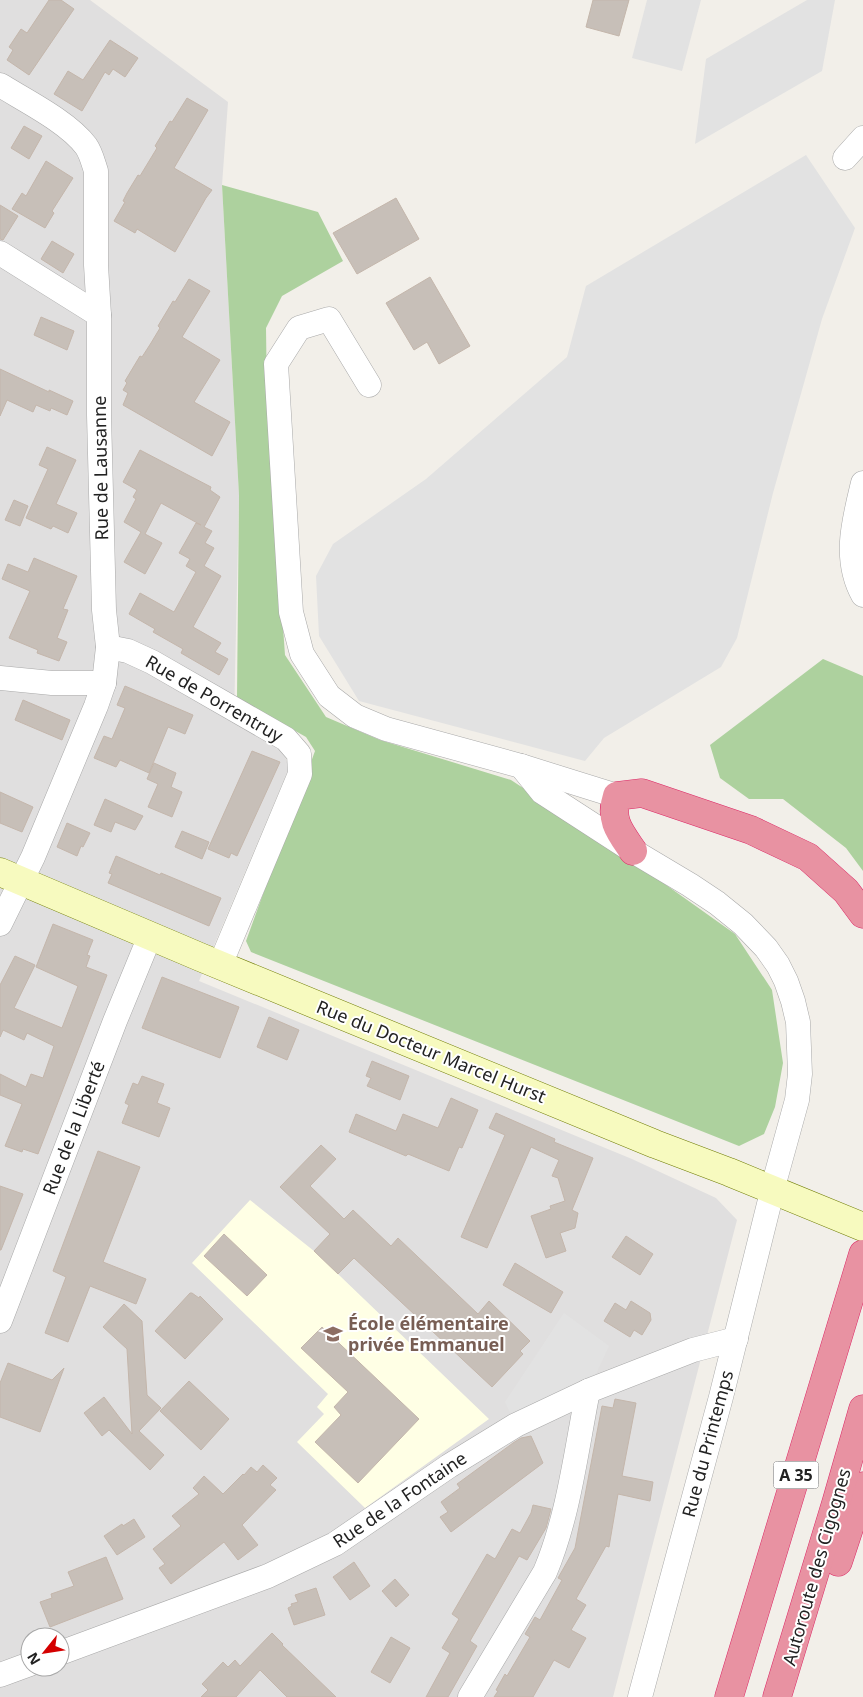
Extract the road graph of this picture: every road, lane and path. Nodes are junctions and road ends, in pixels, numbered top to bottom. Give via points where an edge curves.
1 (0, 85) edge
2 (863, 138) edge
3 (845, 158) dead end
4 (0, 253) edge
5 (99, 315) junction
6 (368, 385) dead end
7 (863, 483) edge
8 (863, 595) edge
9 (108, 647) junction
10 (0, 678) edge
11 (104, 683) junction
12 (521, 766) junction
13 (617, 796) junction
14 (633, 851) junction
15 (10, 877) edge
16 (863, 914) edge
17 (0, 924) edge
18 (150, 936) junction
19 (220, 965) junction
20 (773, 1190) junction
21 (863, 1227) edge
22 (863, 1254) edge
23 (0, 1321) edge
24 (736, 1339) junction
25 (588, 1391) junction
26 (863, 1408) edge
27 (863, 1486) edge
28 (70, 1649) edge
29 (20, 1668) edge
30 (786, 1670) junction
31 (0, 1675) edge
32 (470, 1697) edge
33 (640, 1697) edge
34 (729, 1697) edge
35 (777, 1697) edge

1 - 5 street, Rue de Lausanne via 66,126 92,156 96,171
2 - 3 street
4 - 5 street
5 - 9 street, Rue de Lausanne via 104,610
6 - 12 street via 329,319 299,328 276,364 291,612 302,654 328,696 355,716 386,729
7 - 8 street via 852,526 852,559 856,583
9 - 11 street, Rue de Lausanne
9 - 19 street, Rue de Porrentruy via 128,651 152,662 286,738 299,754 300,774
10 - 11 street
11 - 15 street, Rue de Lausanne via 33,857
12 - 13 street
12 - 14 street, Rue du Printemps via 542,792
13 - 14 highway via 614,820
13 - 16 highway via 642,793 759,834 808,857 846,891
14 - 20 street, Rue du Printemps via 690,885 743,924 766,948 786,981 798,1022 800,1074 797,1100
15 - 17 street, Rue de Lausanne
15 - 18 street, Rue du Docteur Marcel Hurst
18 - 19 street, Rue du Docteur Marcel Hurst
18 - 23 street, Rue de la Liberté via 114,1021
19 - 20 street, Rue du Docteur Marcel Hurst
20 - 21 street, Rue du Docteur Marcel Hurst
20 - 24 street, Rue du Printemps
22 - 34 highway, A 35
24 - 25 street, Rue de la Fontaine via 693,1350
24 - 33 street, Rue du Printemps
25 - 28 street, Rue de la Fontaine via 516,1424 335,1544 301,1561
25 - 32 street via 562,1524 554,1549 545,1572
26 - 30 highway, Autoroute des Cigognes / A 35
27 - 30 highway via 837,1565
29 - 31 street
30 - 35 highway, Autoroute des Cigognes / A 35

